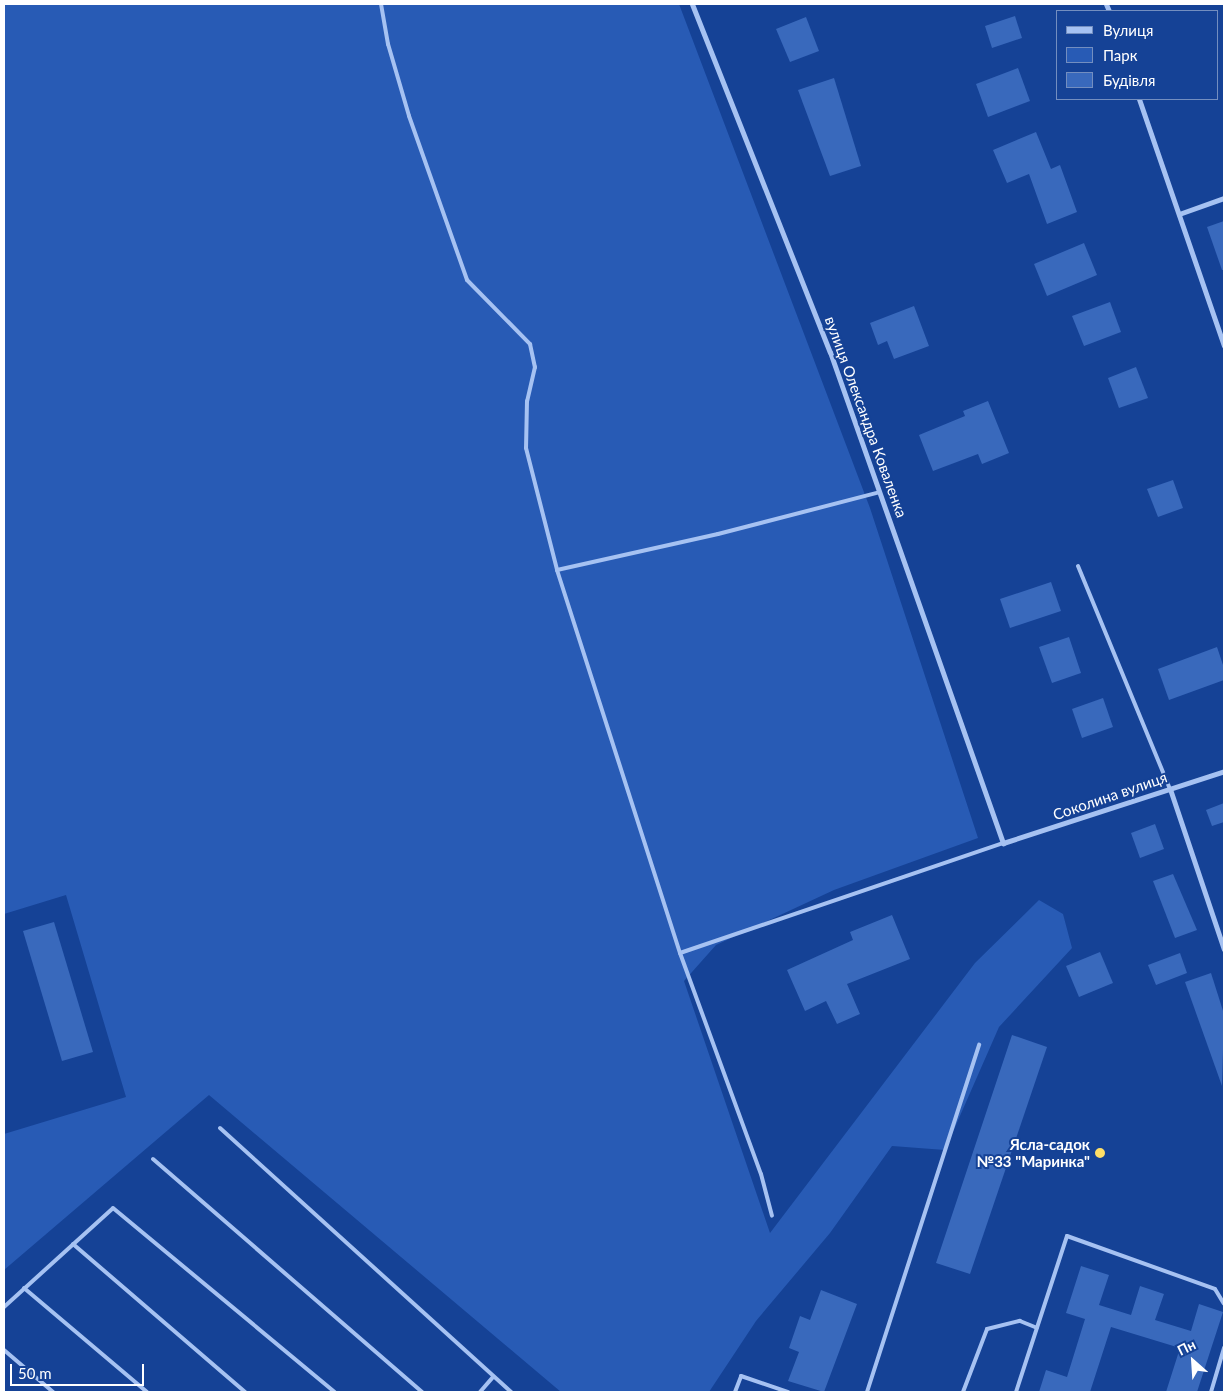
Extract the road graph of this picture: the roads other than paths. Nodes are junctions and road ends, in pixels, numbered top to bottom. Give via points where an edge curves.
1 (381, 4) edge
2 (692, 4) edge
3 (1139, 100) edge
4 (1224, 198) edge
5 (1179, 214) junction
6 (1224, 346) edge
7 (880, 492) junction
8 (1078, 566) dead end
9 (557, 570) junction
10 (1224, 771) edge
11 (1170, 789) junction
12 (1003, 843) junction
13 (1224, 949) edge
14 (680, 953) junction
15 (979, 1045) dead end
16 (220, 1128) dead end
17 (153, 1159) dead end
18 (772, 1216) dead end
19 (73, 1244) junction
20 (24, 1288) junction
21 (1224, 1304) edge
22 (4, 1307) edge
23 (1037, 1328) junction
24 (1224, 1348) edge
25 (4, 1350) edge
26 (492, 1377) junction
27 (53, 1392) edge
28 (147, 1392) edge
29 (245, 1392) edge
30 (335, 1392) edge
31 (422, 1392) edge
32 (480, 1392) edge
33 (511, 1392) edge
34 (735, 1392) edge
35 (788, 1392) edge
36 (867, 1392) edge
37 (962, 1392) edge
38 (1016, 1392) edge
39 (1211, 1392) edge

1 - 9 lane via 388,44 408,116 468,280 530,344 535,367 527,401 526,448
2 - 7 street, вулиця Олександра Коваленка via 830,352
3 - 5 street
4 - 5 street
5 - 6 street
7 - 9 lane via 718,534
7 - 12 street, вулиця Олександра Коваленка
8 - 11 lane
9 - 14 lane
10 - 11 street, Соколина вулиця
11 - 12 street, Соколина вулиця
11 - 13 street
12 - 14 lane
14 - 18 lane via 761,1174
15 - 36 lane
16 - 26 lane
17 - 31 lane
19 - 20 lane
19 - 29 lane
19 - 30 lane via 113,1208
20 - 22 lane
20 - 28 lane
21 - 23 lane via 1215,1288 1067,1236
23 - 37 lane via 1020,1321 986,1330
23 - 38 lane
24 - 39 lane
25 - 27 lane
26 - 32 lane
26 - 33 lane
34 - 35 lane via 741,1376

